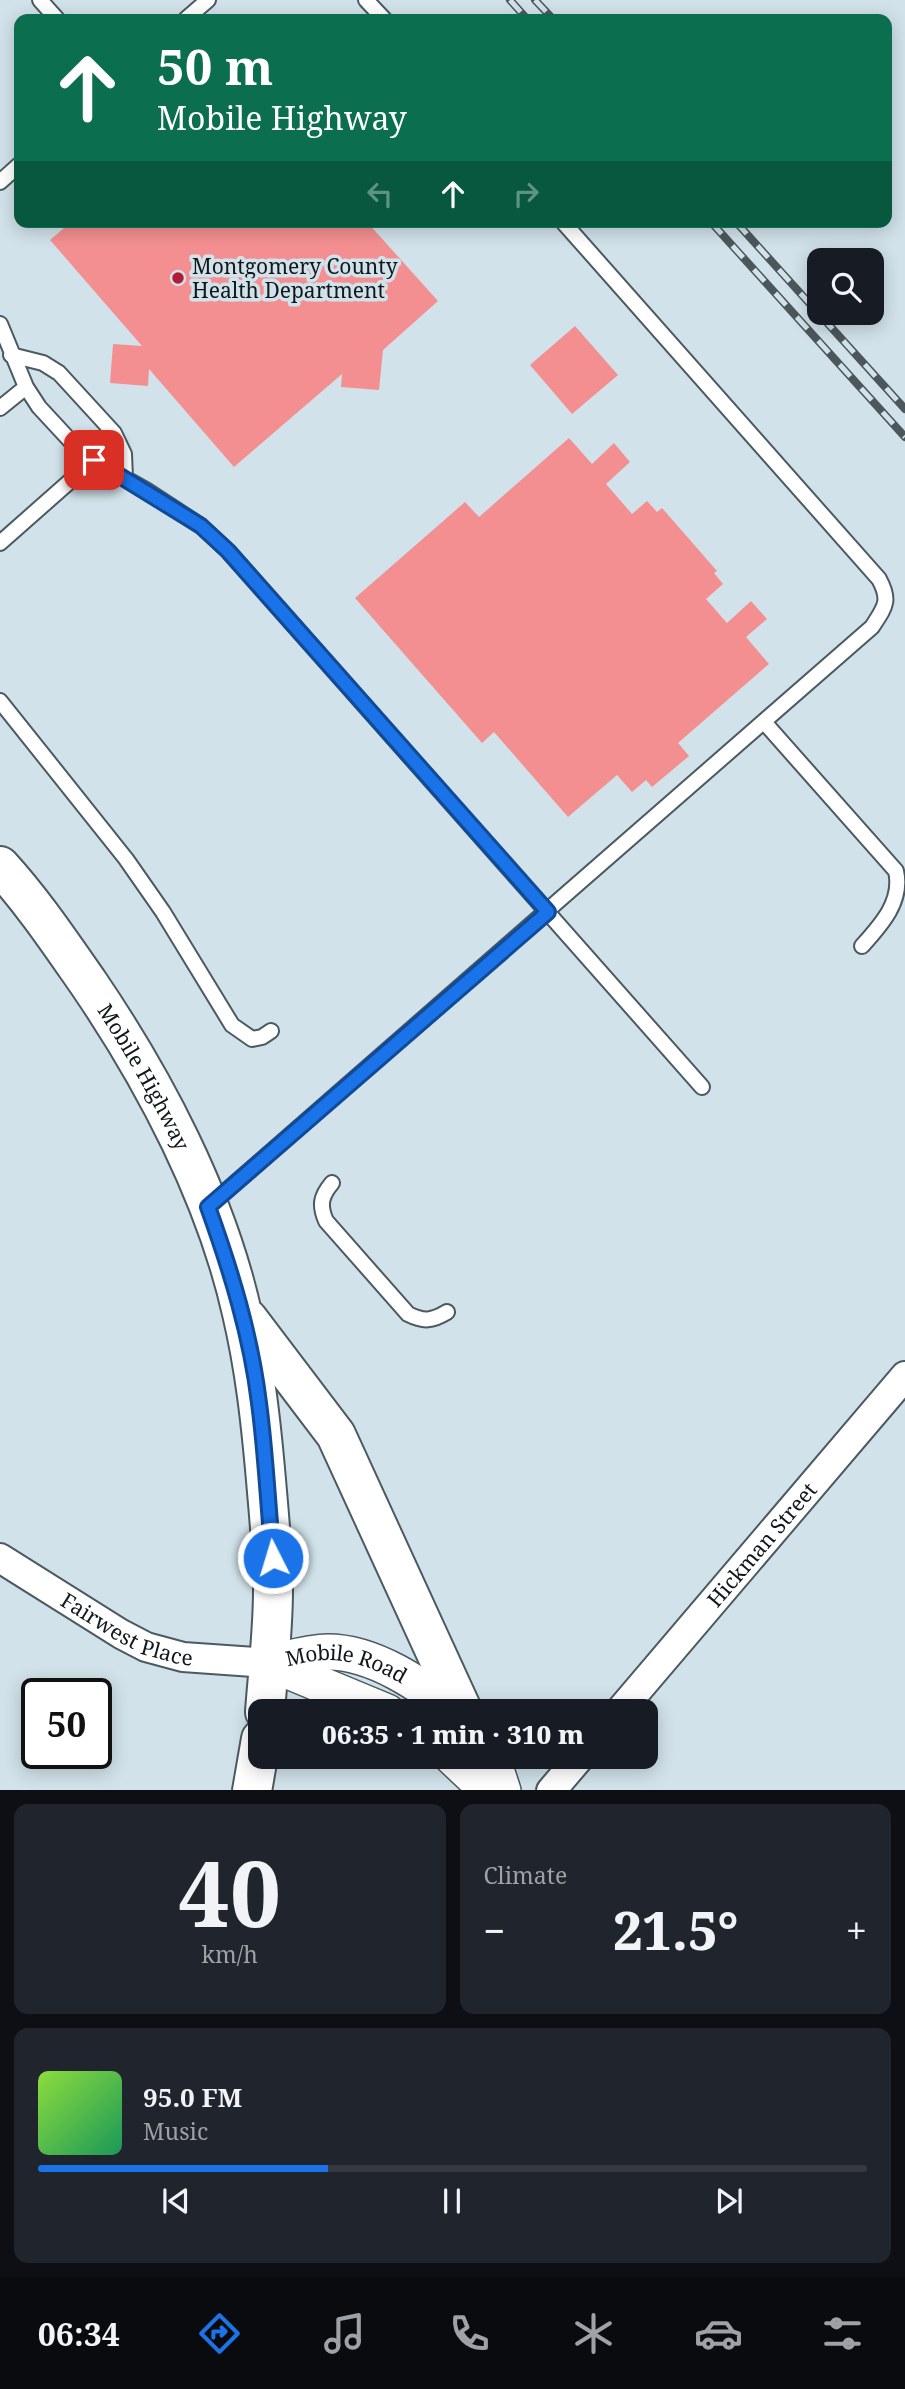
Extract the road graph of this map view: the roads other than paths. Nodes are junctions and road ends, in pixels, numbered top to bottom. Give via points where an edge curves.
1 (40, 0) edge
2 (208, 0) edge
3 (366, 0) edge
4 (53, 14) edge
5 (192, 14) edge
6 (379, 14) edge
7 (14, 169) edge
8 (0, 182) edge
9 (568, 228) edge
10 (0, 324) edge
11 (11, 355) junction
12 (26, 387) junction
13 (0, 408) edge
14 (94, 460) junction
15 (125, 478) junction
16 (0, 543) edge
17 (0, 701) edge
18 (764, 722) junction
19 (0, 866) edge
20 (548, 912) junction
21 (862, 946) dead end
22 (271, 1031) dead end
23 (702, 1087) dead end
24 (332, 1183) dead end
25 (208, 1207) junction
26 (242, 1312) junction
27 (447, 1312) dead end
28 (905, 1376) edge
29 (0, 1558) edge
30 (269, 1663) junction
31 (266, 1699) edge
32 (356, 1699) edge
33 (439, 1699) edge
34 (457, 1699) edge
35 (630, 1699) edge
36 (256, 1769) edge
37 (465, 1769) edge
38 (496, 1769) edge
39 (569, 1769) edge
40 (252, 1790) edge
41 (488, 1790) edge
42 (503, 1790) edge
43 (551, 1790) edge

1 - 4 lane
2 - 5 lane
3 - 6 lane
7 - 8 lane
9 - 18 lane via 887,593 884,609 872,627
10 - 11 lane
11 - 12 lane
11 - 15 lane via 43,363 59,373 114,433 124,454
12 - 13 lane
12 - 14 lane via 39,407
14 - 15 lane
14 - 16 lane
15 - 20 lane via 201,526 228,551
17 - 22 lane via 126,859 232,1024 251,1038
18 - 20 lane
18 - 21 lane via 896,871 899,885 894,902
19 - 25 main road, Mobile Highway via 109,1013 150,1081
20 - 23 lane
20 - 25 lane
24 - 27 lane via 320,1208 326,1221 408,1314 423,1321
25 - 26 main road, Mobile Highway
26 - 30 main road, Mobile Highway via 259,1402 273,1558
26 - 34 main road via 336,1434
28 - 35 street, Hickman Street
29 - 30 street, Fairwest Place via 146,1647 183,1657
30 - 31 main road, Mobile Highway
30 - 32 street, Mobile Road
30 - 33 street, Mobile Road via 328,1652 358,1657 394,1670
36 - 40 main road
37 - 41 street
38 - 42 street
39 - 43 street

